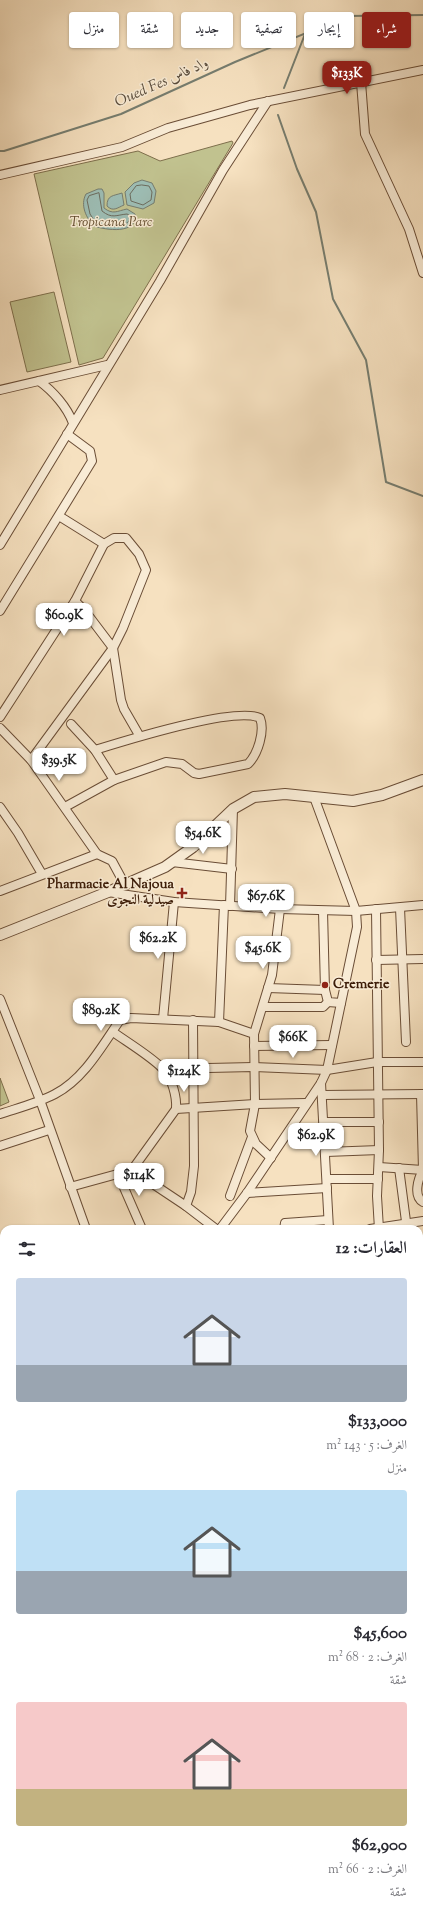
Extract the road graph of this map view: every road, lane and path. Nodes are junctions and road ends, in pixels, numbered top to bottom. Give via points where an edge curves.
1 (423, 70) edge
2 (361, 82) junction
3 (268, 101) junction
4 (0, 175) edge
5 (423, 273) edge
6 (107, 365) junction
7 (39, 381) junction
8 (0, 390) edge
9 (73, 423) junction
10 (67, 434) junction
11 (59, 516) junction
12 (104, 544) junction
13 (0, 545) edge
14 (75, 602) junction
15 (0, 611) edge
16 (113, 648) junction
17 (0, 717) edge
18 (71, 724) dead end
19 (0, 728) edge
20 (139, 736) junction
21 (95, 750) junction
22 (31, 760) junction
23 (114, 780) junction
24 (423, 780) edge
25 (314, 797) junction
26 (0, 807) edge
27 (65, 807) junction
28 (234, 809) junction
29 (97, 854) junction
30 (172, 862) junction
31 (232, 868) junction
32 (42, 874) junction
33 (125, 885) junction
34 (0, 892) edge
35 (108, 892) junction
36 (174, 902) junction
37 (423, 905) edge
38 (227, 906) junction
39 (400, 908) junction
40 (280, 909) junction
41 (376, 910) junction
42 (323, 911) junction
43 (356, 911) junction
44 (0, 935) edge
45 (423, 958) edge
46 (376, 960) junction
47 (403, 960) junction
48 (268, 988) junction
49 (325, 990) junction
50 (0, 999) edge
51 (328, 1002) junction
52 (341, 1003) junction
53 (263, 1007) junction
54 (163, 1019) junction
55 (193, 1020) junction
56 (219, 1022) junction
57 (113, 1032) junction
58 (254, 1034) junction
59 (406, 1042) dead end
60 (332, 1045) junction
61 (254, 1046) junction
62 (377, 1062) junction
63 (423, 1062) edge
64 (253, 1067) junction
65 (193, 1068) junction
66 (164, 1069) junction
67 (327, 1070) junction
68 (321, 1083) junction
69 (378, 1094) junction
70 (422, 1094) edge
71 (322, 1095) junction
72 (40, 1100) junction
73 (306, 1103) junction
74 (255, 1104) junction
75 (194, 1109) junction
76 (176, 1110) junction
77 (0, 1114) edge
78 (324, 1122) junction
79 (379, 1122) junction
80 (49, 1130) junction
81 (252, 1138) junction
82 (0, 1146) edge
83 (379, 1150) junction
84 (326, 1152) junction
85 (271, 1158) junction
86 (378, 1167) junction
87 (399, 1168) junction
88 (132, 1170) junction
89 (423, 1170) edge
90 (118, 1174) junction
91 (378, 1179) junction
92 (328, 1183) junction
93 (70, 1187) junction
94 (247, 1193) junction
95 (230, 1196) dead end
96 (423, 1202) edge
97 (186, 1206) junction
98 (328, 1220) junction
99 (423, 1221) edge
100 (84, 1225) edge
101 (140, 1225) edge
102 (212, 1225) edge
103 (221, 1225) edge
104 (285, 1225) edge
105 (329, 1225) edge
106 (379, 1225) edge
107 (406, 1225) edge
108 (409, 1225) edge

1 - 2 street
2 - 3 street
2 - 5 street via 365,134 409,228
3 - 4 street via 168,128 122,147
3 - 6 street
6 - 7 street
6 - 9 street
7 - 8 street
7 - 9 street via 57,398
9 - 10 street
10 - 11 street via 90,451 92,462
10 - 13 street
11 - 12 street
11 - 15 street
12 - 14 street
12 - 16 street via 114,538 126,538 139,554 146,570
14 - 16 street
14 - 17 street
16 - 20 street via 121,700
16 - 22 street
18 - 21 street
19 - 22 street
20 - 21 street
20 - 23 street via 247,714 260,718 262,722 262,733 248,764 194,774 182,764 166,762
21 - 23 street
22 - 27 street
23 - 27 street
24 - 25 street via 364,800
25 - 28 street via 268,794 254,797
25 - 43 street
26 - 32 street
27 - 29 street
28 - 30 street via 193,847
28 - 31 street
29 - 32 street
29 - 33 street via 112,861
30 - 31 street
30 - 33 street
31 - 38 street
32 - 34 street
33 - 35 street
35 - 36 street
35 - 44 street
36 - 38 street
36 - 54 street
37 - 39 street
38 - 40 street
38 - 56 street
39 - 41 street
39 - 47 street
40 - 42 street
40 - 48 street
41 - 43 street
41 - 46 street
42 - 43 street
42 - 49 street
43 - 52 street via 357,927
45 - 47 street
46 - 47 street
46 - 62 street
47 - 59 street
48 - 49 street
48 - 53 street
49 - 51 street
50 - 72 street
51 - 52 street
51 - 53 street via 323,1007
52 - 60 street
53 - 58 street
54 - 55 street
54 - 57 street via 120,1020
55 - 56 street
55 - 65 street
56 - 58 street
57 - 66 street
57 - 72 street via 66,1086 56,1094
58 - 61 street
60 - 61 street
60 - 67 street
61 - 64 street
62 - 63 street
62 - 67 street
62 - 69 street
64 - 65 street
64 - 67 street
64 - 74 street
65 - 66 street
65 - 75 street
66 - 76 street via 170,1081
67 - 68 street
68 - 71 street
68 - 73 street
69 - 70 street
69 - 71 street
69 - 79 street
70 - 89 street
71 - 78 street
72 - 77 street
72 - 80 street
73 - 74 street
73 - 85 street
74 - 75 street
74 - 81 street via 250,1131
75 - 76 street
75 - 97 street via 194,1166 191,1192
76 - 88 street
78 - 79 street
78 - 84 street
79 - 83 street
80 - 82 street
80 - 93 street
81 - 85 street
81 - 95 street
83 - 84 street
83 - 86 street
84 - 92 street
85 - 94 street
86 - 87 street
86 - 91 street
87 - 89 street
87 - 107 street
88 - 90 street
88 - 97 street
89 - 96 street via 417,1194
90 - 93 street
90 - 101 street
91 - 92 street
91 - 106 street
92 - 94 street
92 - 98 street
93 - 100 street
94 - 103 street
97 - 102 street
98 - 104 street
98 - 105 street
99 - 108 street

